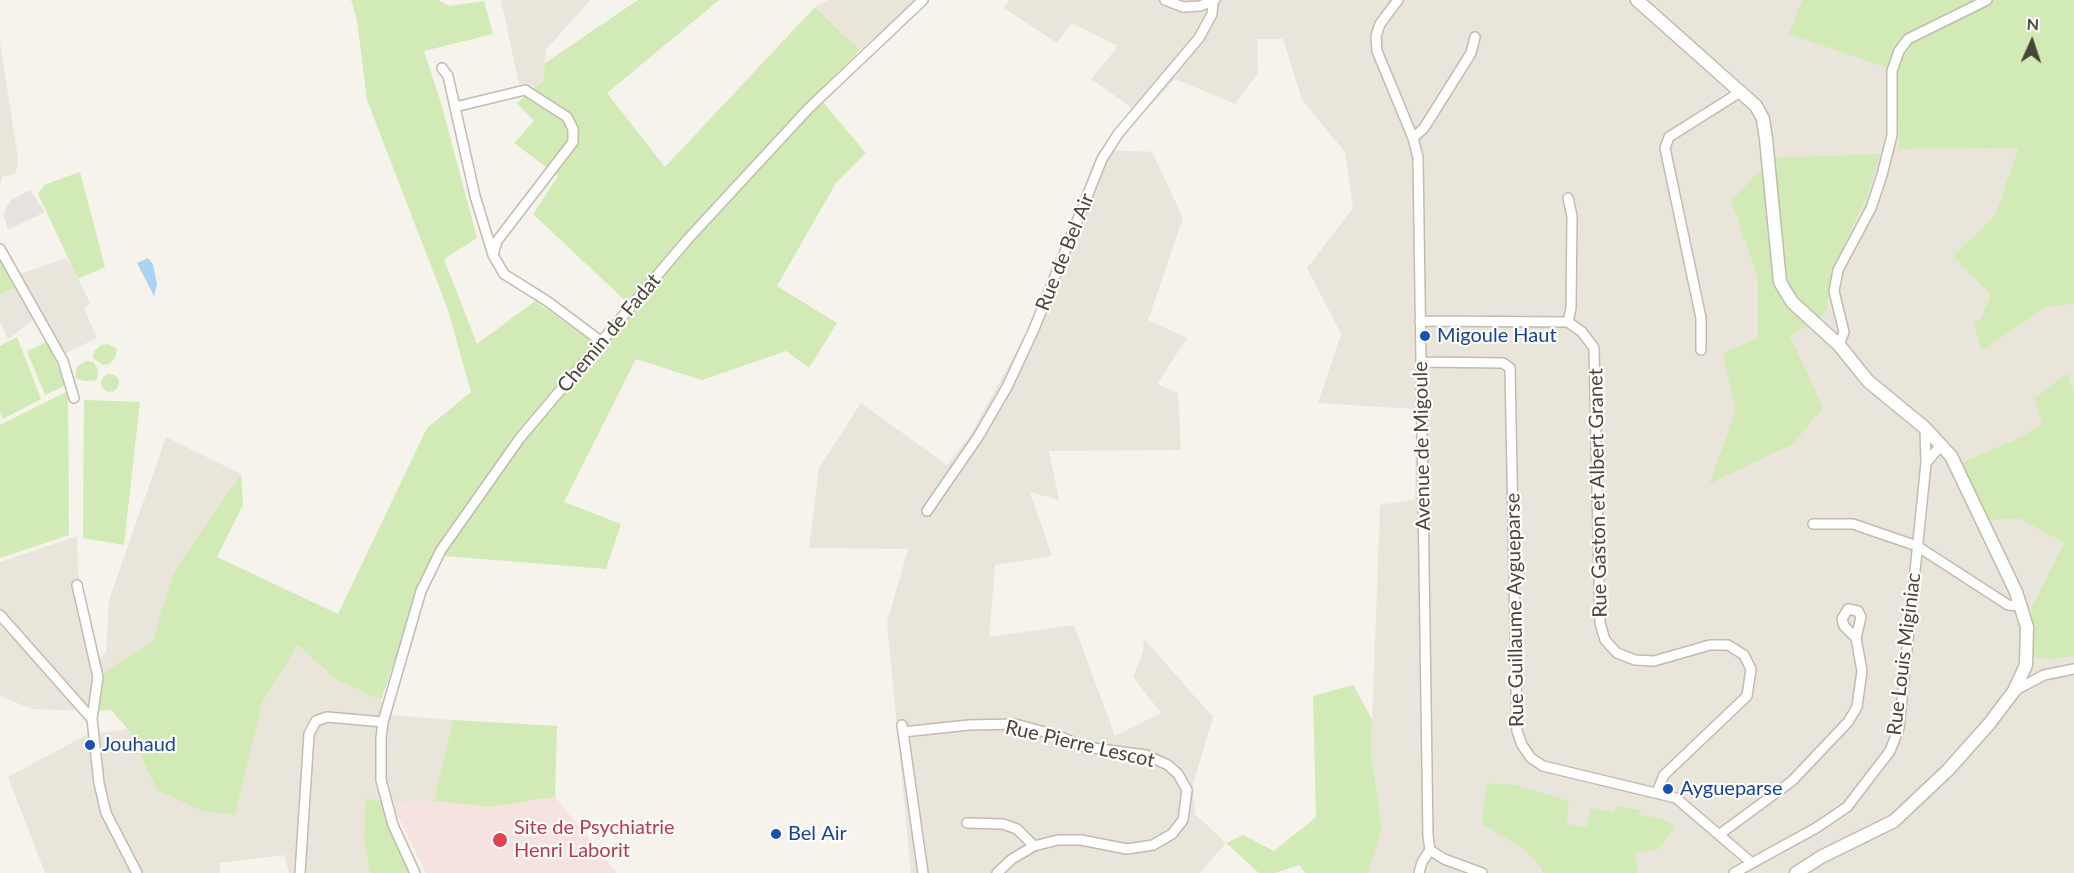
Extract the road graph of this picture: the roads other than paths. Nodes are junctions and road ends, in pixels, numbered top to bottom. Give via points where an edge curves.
1 (923, 0) edge
2 (1165, 0) edge
3 (1398, 0) edge
4 (1637, 0) edge
5 (1987, 0) edge
6 (1214, 1) edge
7 (1475, 37) dead end
8 (442, 68) dead end
9 (1742, 91) junction
10 (455, 107) junction
11 (1413, 138) junction
12 (1568, 198) dead end
13 (0, 249) edge
14 (493, 255) junction
15 (1420, 321) junction
16 (1568, 322) junction
17 (602, 342) junction
18 (1839, 345) junction
19 (1701, 350) dead end
20 (1421, 362) junction
21 (74, 398) dead end
22 (1925, 428) junction
23 (1941, 445) junction
24 (1926, 463) junction
25 (927, 511) dead end
26 (1813, 524) dead end
27 (1917, 546) junction
28 (77, 585) dead end
29 (2022, 606) junction
30 (0, 615) edge
31 (1856, 638) dead end
32 (2074, 669) edge
33 (2014, 691) junction
34 (92, 719) junction
35 (383, 722) junction
36 (1657, 792) junction
37 (967, 823) dead end
38 (1720, 834) junction
39 (1034, 846) junction
40 (1430, 850) junction
41 (1752, 863) junction
42 (137, 873) edge
43 (300, 873) edge
44 (415, 873) edge
45 (923, 873) edge
46 (997, 873) edge
47 (1419, 873) edge
48 (1482, 873) edge
49 (1734, 873) edge
50 (1796, 873) edge

1 - 17 street, Chemin de Fadat via 810,108 687,240
2 - 6 street via 1183,7
3 - 11 street, Avenue de Migoule via 1380,24 1377,51
4 - 9 street
5 - 18 street via 1908,39 1899,51 1892,71 1892,135 1882,176 1871,208 1838,270 1834,291 1844,332
6 - 25 street, Rue de Bel Air via 1212,14 1199,38 1102,159 1038,321 1006,387 978,437
7 - 11 street via 1471,53 1424,128
8 - 10 street via 448,76
9 - 18 street via 1763,119 1780,282 1792,302
9 - 19 street via 1669,137 1665,148 1701,318
10 - 14 street via 485,236
10 - 14 street via 525,90 567,117 573,129 573,142 497,241
11 - 15 street, Avenue de Migoule via 1418,158
12 - 16 street via 1572,216
13 - 21 street via 63,361
14 - 17 street via 504,274
15 - 16 street
15 - 20 street, Avenue de Migoule
16 - 36 street, Rue Gaston et Albert Granet via 1594,348 1600,623 1605,640 1617,653 1635,660 1654,661 1710,645 1728,645 1744,655 1751,669 1747,696 1664,775
17 - 35 street, Chemin de Fadat via 520,438 441,550 421,591
18 - 22 street via 1868,381
20 - 36 street, Rue Guillaume Aygueparse via 1503,363 1510,368 1517,731 1522,745 1543,766
20 - 40 street, Avenue de Migoule
22 - 23 street
22 - 24 street, Rue Louis Miginiac
23 - 24 street
23 - 29 street via 1951,456
24 - 27 street, Rue Louis Miginiac
26 - 27 street via 1853,524
27 - 29 street via 2008,605
27 - 41 street, Rue Louis Miginiac via 1899,728 1890,751 1847,807
28 - 34 street via 98,677
29 - 33 street via 2028,645 2026,665
30 - 34 street
31 - 38 street via 1862,671 1860,693 1848,722 1792,781
32 - 33 street via 2044,675
33 - 50 street via 1982,732 1894,821
34 - 42 street via 106,813
35 - 43 street via 327,717 316,721 309,734
35 - 44 street, Chemin de Fadat via 381,780 393,825
36 - 38 street, Rue Guillaume Aygueparse via 1691,808
37 - 39 street via 1004,824 1017,829
38 - 41 street, Rue Guillaume Aygueparse
39 - 45 street, Rue Pierre Lescot via 1058,840 1127,849 1153,845 1172,834 1183,820 1187,790 1168,765 1146,754 1085,747 1016,724 903,728
39 - 46 street, Rue Pierre Lescot
40 - 47 street
40 - 48 street
41 - 49 street, Rue Louis Miginiac

